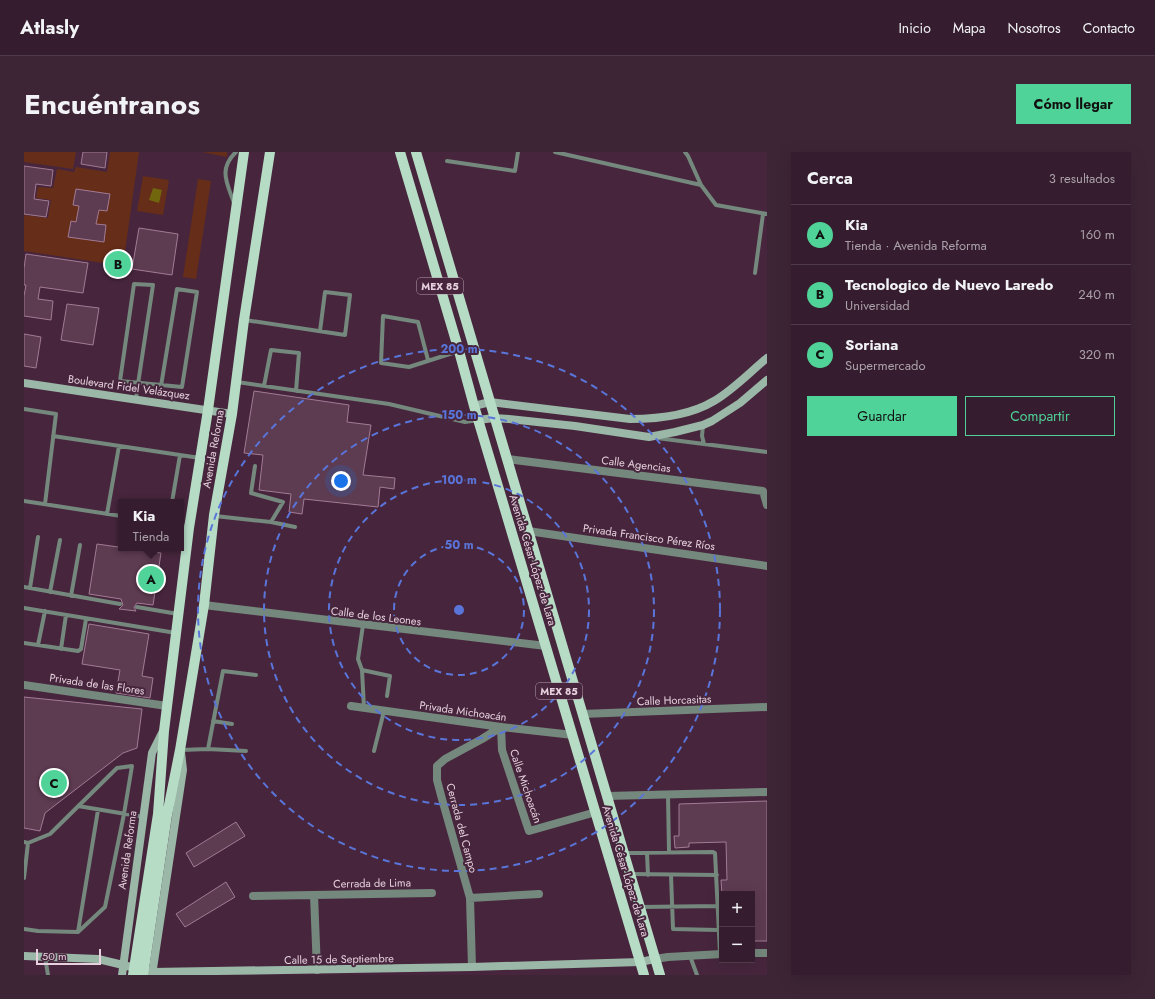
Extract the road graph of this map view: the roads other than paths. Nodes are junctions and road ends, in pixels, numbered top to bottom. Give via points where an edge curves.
1 (236, 152) edge
2 (244, 152) edge
3 (270, 152) edge
4 (400, 152) edge
5 (416, 152) edge
6 (518, 152) edge
7 (555, 152) edge
8 (685, 152) edge
9 (447, 161) dead end
10 (701, 185) junction
11 (235, 206) junction
12 (765, 214) edge
13 (754, 274) dead end
14 (244, 320) junction
15 (320, 331) junction
16 (459, 351) junction
17 (767, 358) edge
18 (428, 360) junction
19 (767, 380) edge
20 (236, 382) junction
21 (24, 383) edge
22 (138, 384) junction
23 (161, 386) junction
24 (264, 386) junction
25 (296, 391) junction
26 (136, 399) junction
27 (490, 402) junction
28 (474, 406) junction
29 (24, 409) edge
30 (208, 410) junction
31 (578, 413) junction
32 (232, 414) junction
33 (494, 418) junction
34 (478, 420) junction
35 (703, 425) junction
36 (575, 426) junction
37 (53, 436) junction
38 (649, 437) junction
39 (704, 444) junction
40 (118, 446) junction
41 (767, 452) edge
42 (180, 455) junction
43 (200, 458) junction
44 (507, 459) junction
45 (255, 466) dead end
46 (765, 489) edge
47 (173, 499) edge
48 (24, 501) edge
49 (45, 504) junction
50 (767, 505) edge
51 (107, 514) junction
52 (118, 516) edge
53 (214, 516) junction
54 (271, 522) junction
55 (185, 527) edge
56 (295, 527) dead end
57 (528, 531) junction
58 (38, 537) dead end
59 (184, 539) edge
60 (60, 540) dead end
61 (80, 544) dead end
62 (183, 551) edge
63 (767, 566) edge
64 (24, 587) edge
65 (30, 588) junction
66 (50, 592) junction
67 (71, 596) junction
68 (120, 604) dead end
69 (204, 605) junction
70 (137, 607) dead end
71 (24, 608) edge
72 (45, 611) junction
73 (178, 614) junction
74 (66, 615) junction
75 (86, 619) junction
76 (363, 625) junction
77 (176, 633) junction
78 (24, 643) edge
79 (38, 646) junction
80 (546, 646) junction
81 (61, 648) junction
82 (362, 670) junction
83 (256, 675) dead end
84 (24, 685) edge
85 (387, 696) dead end
86 (167, 706) junction
87 (351, 706) dead end
88 (767, 707) edge
89 (364, 708) junction
90 (384, 711) junction
91 (582, 714) junction
92 (213, 722) junction
93 (232, 724) dead end
94 (501, 727) junction
95 (164, 731) junction
96 (572, 735) junction
97 (208, 749) junction
98 (180, 750) junction
99 (246, 751) dead end
100 (374, 751) dead end
101 (767, 792) edge
102 (668, 795) junction
103 (607, 796) junction
104 (78, 806) junction
105 (98, 810) junction
106 (596, 812) junction
107 (124, 814) junction
108 (144, 817) junction
109 (26, 843) edge
110 (669, 852) junction
111 (647, 853) junction
112 (624, 854) junction
113 (630, 874) junction
114 (648, 874) junction
115 (670, 875) junction
116 (717, 875) junction
117 (24, 878) edge
118 (432, 893) dead end
119 (539, 894) dead end
120 (314, 895) junction
121 (253, 896) dead end
122 (470, 898) junction
123 (717, 906) junction
124 (640, 907) junction
125 (672, 907) junction
126 (24, 929) edge
127 (718, 930) junction
128 (78, 932) junction
129 (719, 938) edge
130 (755, 953) edge
131 (767, 953) edge
132 (719, 954) edge
133 (24, 956) edge
134 (690, 956) junction
135 (45, 957) junction
136 (655, 959) junction
137 (640, 962) junction
138 (124, 965) junction
139 (472, 967) junction
140 (318, 970) junction
141 (143, 973) edge
142 (181, 974) edge
143 (48, 975) edge
144 (122, 975) edge
145 (644, 975) edge
146 (660, 975) edge
147 (697, 975) edge

1 - 11 lane via 226,164 225,174
2 - 11 main road, Avenida Reforma
3 - 14 main road, Avenida Reforma
4 - 16 main road, Avenida César López de Lara / MEX 85
5 - 27 main road, Avenida César López de Lara / MEX 85
6 - 9 lane via 515,171
7 - 10 lane
8 - 10 lane
10 - 12 lane via 716,205
11 - 30 main road, Avenida Reforma
12 - 13 lane
14 - 15 lane
14 - 20 main road, Avenida Reforma
15 - 15 lane via 325,292 350,295 345,335
16 - 18 lane
16 - 28 main road, Avenida César López de Lara / MEX 85
17 - 31 street via 715,401 687,412 651,419
18 - 18 lane via 409,368 381,363 383,316 418,322
19 - 35 street via 728,412
20 - 24 lane
20 - 32 main road, Avenida Reforma
21 - 26 street, Boulevard Fidel Velázquez
22 - 22 lane via 120,381 134,284 153,285
22 - 23 lane
22 - 26 lane
23 - 23 lane via 182,387 197,292 177,289
24 - 25 lane
24 - 25 lane via 271,350 292,352 299,354
25 - 34 lane via 389,404 465,422
26 - 30 street, Boulevard Fidel Velázquez
27 - 28 street
27 - 31 street
27 - 33 main road, Avenida César López de Lara / MEX 85
28 - 34 main road, Avenida César López de Lara / MEX 85
29 - 37 lane via 56,414
30 - 32 street, Boulevard Fidel Velázquez
30 - 43 main road, Avenida Reforma
31 - 36 street
32 - 53 main road, Avenida Reforma
33 - 34 street
33 - 36 street
33 - 44 main road, Avenida César López de Lara / MEX 85
34 - 80 main road, Avenida César López de Lara / MEX 85
35 - 38 street
35 - 39 lane
36 - 38 street
37 - 40 lane
37 - 49 lane
38 - 39 lane
39 - 41 lane
40 - 42 lane
40 - 51 lane
42 - 43 lane
42 - 47 lane
43 - 55 main road, Avenida Reforma
44 - 46 street, Calle Agencias
44 - 57 main road, Avenida César López de Lara / MEX 85
45 - 54 lane via 251,493 283,502
46 - 50 street
48 - 49 lane
49 - 51 lane
51 - 52 lane
53 - 54 lane
53 - 69 main road, Avenida Reforma
54 - 56 lane
55 - 59 main road, Avenida Reforma
57 - 63 street, Privada Francisco Pérez Ríos
57 - 91 main road, Avenida César López de Lara / MEX 85
58 - 65 lane
60 - 66 lane
61 - 67 lane
62 - 73 main road, Avenida Reforma
64 - 65 lane
65 - 66 lane
66 - 67 lane
67 - 68 lane
69 - 76 street, Calle de los Leones
69 - 98 main road, Avenida Reforma
70 - 73 lane
71 - 72 lane
72 - 74 lane
72 - 79 lane
73 - 77 main road, Avenida Reforma
74 - 75 lane
74 - 81 lane
75 - 77 lane
75 - 81 lane via 81,649 78,651
76 - 80 street, Calle de los Leones
76 - 82 lane via 358,659
77 - 86 main road, Avenida Reforma
78 - 79 lane
79 - 81 lane
80 - 96 main road, Avenida César López de Lara / MEX 85
82 - 85 lane via 390,676
82 - 89 lane
83 - 92 lane via 223,671
84 - 86 street, Privada de las Flores
86 - 95 main road, Avenida Reforma
87 - 89 street, Privada Michoacán
88 - 91 street, Calle Horcasitas
89 - 90 street, Privada Michoacán
90 - 94 street, Privada Michoacán
90 - 100 lane
91 - 103 main road, Avenida César López de Lara / MEX 85
92 - 93 lane
92 - 97 lane
94 - 96 street, Privada Michoacán
94 - 106 street, Calle Michoacán via 502,750 528,831
94 - 122 street, Cerrada del Campo via 437,766 437,780
95 - 108 street, Avenida Reforma via 152,753
95 - 141 main road, Avenida Reforma
96 - 106 main road, Avenida César López de Lara / MEX 85
97 - 98 lane
97 - 99 lane
98 - 141 main road, Avenida Reforma via 167,815
101 - 102 street
102 - 103 street
102 - 110 lane
103 - 112 main road, Avenida César López de Lara / MEX 85
104 - 105 lane
104 - 107 lane via 118,768 132,766
104 - 109 lane via 50,834
105 - 107 lane
105 - 128 lane
106 - 137 main road, Avenida César López de Lara / MEX 85
107 - 108 lane
107 - 128 lane via 105,907
108 - 138 street, Avenida Reforma
109 - 117 lane
110 - 111 lane
110 - 116 lane via 713,852 716,856
111 - 112 lane
111 - 114 lane
112 - 113 main road, Avenida César López de Lara / MEX 85
113 - 114 lane
113 - 124 main road, Avenida César López de Lara / MEX 85
114 - 115 lane
115 - 116 lane
115 - 125 lane
116 - 123 lane
118 - 120 street, Cerrada de Lima
119 - 122 street
120 - 121 street, Cerrada de Lima
120 - 140 street
122 - 139 street, Cerrada del Campo
123 - 125 lane
123 - 127 lane
124 - 125 lane
124 - 136 main road, Avenida César López de Lara / MEX 85
125 - 127 lane via 673,929
126 - 128 lane
127 - 129 lane
130 - 131 street
132 - 134 street
133 - 135 street, Calle 15 de Septiembre
134 - 136 street
134 - 147 lane
135 - 138 street, Calle 15 de Septiembre via 98,959
135 - 143 lane
136 - 137 street, Calle 15 de Septiembre
136 - 146 main road, Avenida César López de Lara / MEX 85
137 - 139 street, Calle 15 de Septiembre
137 - 145 main road, Avenida César López de Lara / MEX 85
138 - 141 street, Calle 15 de Septiembre
138 - 144 street, Avenida Reforma
139 - 140 street, Calle 15 de Septiembre
140 - 142 street, Calle 15 de Septiembre
141 - 142 street, Calle 15 de Septiembre

